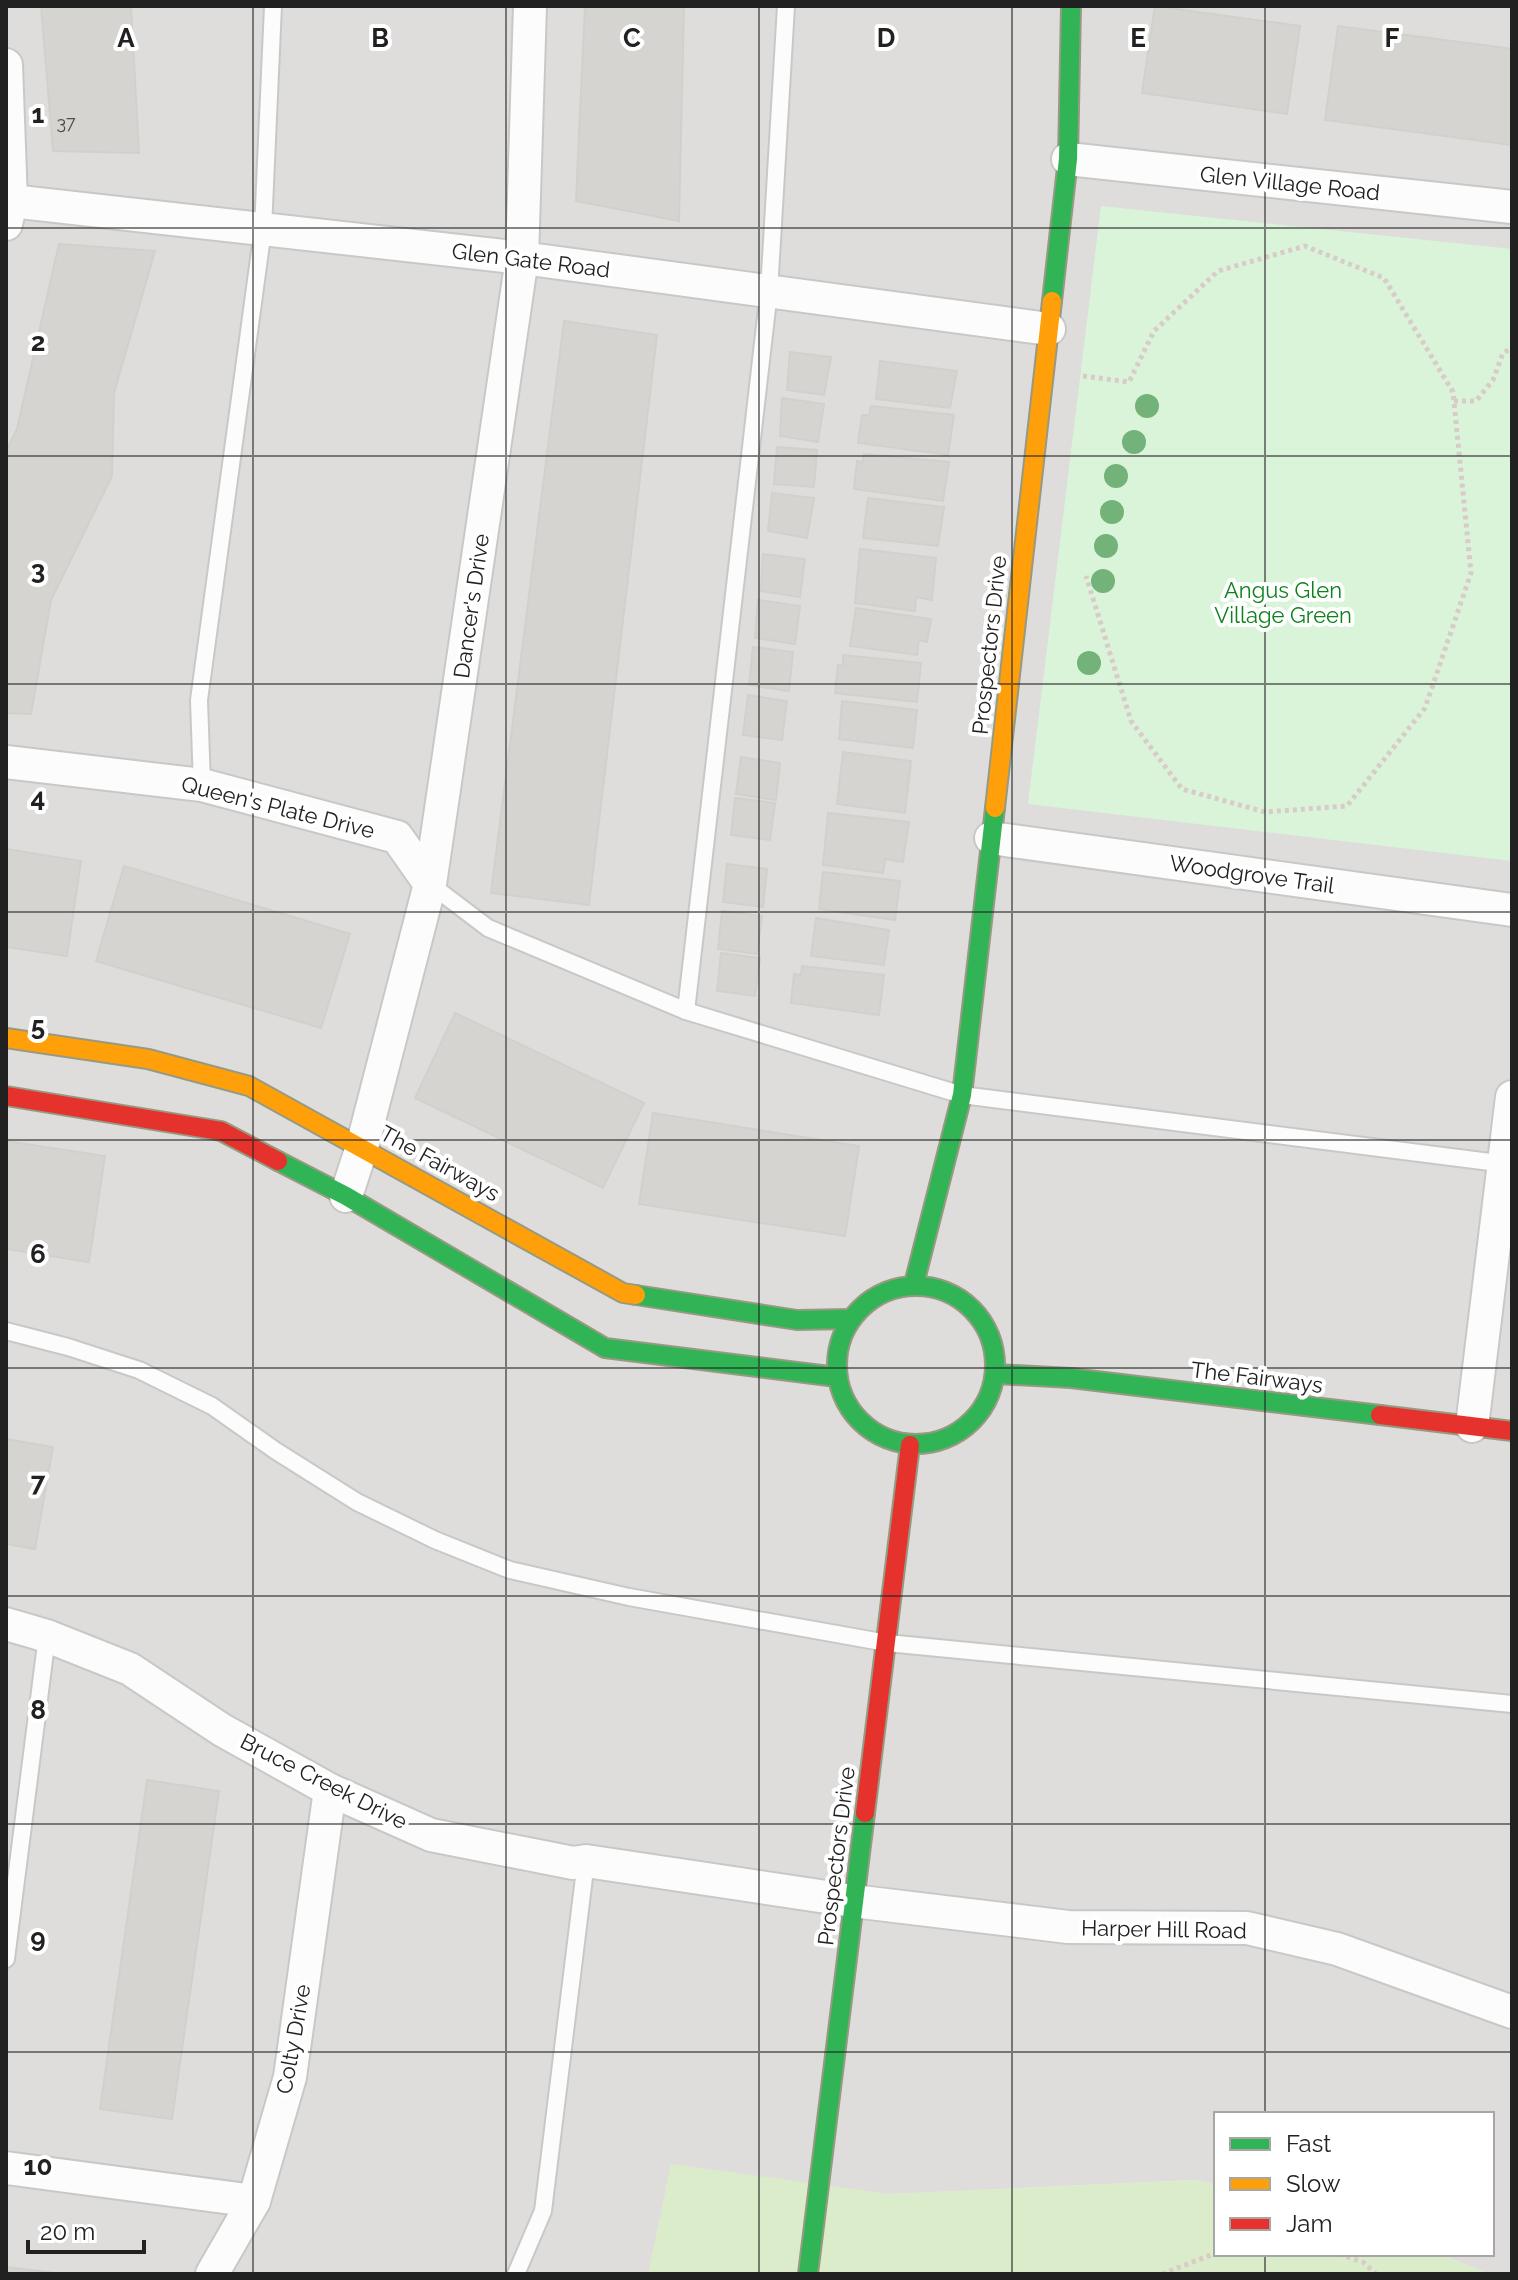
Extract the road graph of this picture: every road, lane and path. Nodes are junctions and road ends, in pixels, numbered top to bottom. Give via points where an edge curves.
1 (273, 6) edge
2 (530, 6) edge
3 (786, 6) edge
4 (1071, 6) edge
5 (6, 65) edge
6 (1068, 159) junction
7 (1512, 207) edge
8 (8, 212) edge
9 (263, 229) junction
10 (522, 258) junction
11 (769, 291) junction
12 (1049, 329) junction
13 (1512, 348) edge
14 (1077, 375) dead end
15 (1454, 401) junction
16 (1086, 576) dead end
17 (6, 762) edge
18 (202, 785) junction
19 (991, 838) junction
20 (430, 884) junction
21 (1512, 910) edge
22 (686, 1011) junction
23 (6, 1038) edge
24 (962, 1095) junction
25 (6, 1096) edge
26 (1512, 1097) edge
27 (362, 1147) junction
28 (1508, 1164) edge
29 (346, 1196) junction
30 (914, 1284) junction
31 (850, 1319) junction
32 (6, 1331) edge
33 (996, 1374) junction
34 (837, 1377) junction
35 (1472, 1426) junction
36 (1512, 1431) edge
37 (910, 1445) junction
38 (6, 1624) edge
39 (47, 1636) junction
40 (887, 1643) junction
41 (1512, 1704) edge
42 (330, 1790) junction
43 (586, 1861) junction
44 (853, 1901) junction
45 (6, 1959) edge
46 (1512, 2012) edge
47 (6, 2168) edge
48 (254, 2201) junction
49 (1214, 2254) edge
50 (1345, 2256) edge
51 (212, 2274) edge
52 (516, 2274) edge
53 (808, 2274) edge
54 (1162, 2274) edge
55 (1376, 2274) edge

1 - 9 lane
2 - 10 street, Dancer's Drive
3 - 11 lane
4 - 6 street, Prospectors Drive
5 - 8 street
6 - 7 street, Glen Village Road
6 - 12 street, Prospectors Drive
8 - 9 street, Glen Gate Road
9 - 10 street, Glen Gate Road
9 - 18 lane via 199,700
10 - 11 street, Glen Gate Road
10 - 20 street, Dancer's Drive
11 - 12 street, Glen Gate Road
11 - 22 lane
12 - 19 street, Prospectors Drive
13 - 15 path via 1503,353 1493,380 1476,401
14 - 15 path via 1129,382 1154,331 1218,271 1305,246 1384,278
15 - 16 path via 1471,573 1425,708 1347,806 1265,812 1182,789 1131,721
17 - 18 street, Queen's Plate Drive
18 - 20 street, Queen's Plate Drive via 397,837
19 - 21 street, Woodgrove Trail
19 - 24 street, Prospectors Drive
20 - 22 lane via 488,928
20 - 27 street, Dancer's Drive
22 - 24 lane
23 - 27 street, The Fairways via 148,1059 249,1086
24 - 28 lane
24 - 30 street, Prospectors Drive
25 - 29 street via 221,1131
26 - 28 street
27 - 29 street, Dancer's Drive
27 - 31 street, The Fairways via 623,1293 797,1320
28 - 35 street
29 - 34 street via 605,1348
30 - 31 street via 867,1301
30 - 33 street via 950,1292 980,1315 995,1350
31 - 34 street via 839,1344
32 - 40 lane via 139,1370 212,1406 357,1502 510,1570
33 - 35 street, The Fairways via 1071,1378
33 - 37 street via 985,1407 971,1424 953,1436
34 - 37 street via 850,1410 876,1434
35 - 36 street, The Fairways
37 - 40 street, Prospectors Drive
38 - 39 street, Bruce Creek Drive
39 - 42 street, Bruce Creek Drive via 130,1669 222,1730
39 - 45 lane
40 - 41 lane
40 - 44 street, Prospectors Drive
42 - 43 street, Bruce Creek Drive via 431,1835 573,1863
42 - 48 street, Colty Drive via 290,2077
43 - 44 street, Bruce Creek Drive
43 - 52 lane via 543,2211
44 - 46 street, Harper Hill Road via 1068,1927 1247,1928 1337,1949
44 - 53 street, Prospectors Drive
47 - 48 street
48 - 51 street, Colty Drive
49 - 54 path
50 - 55 path

